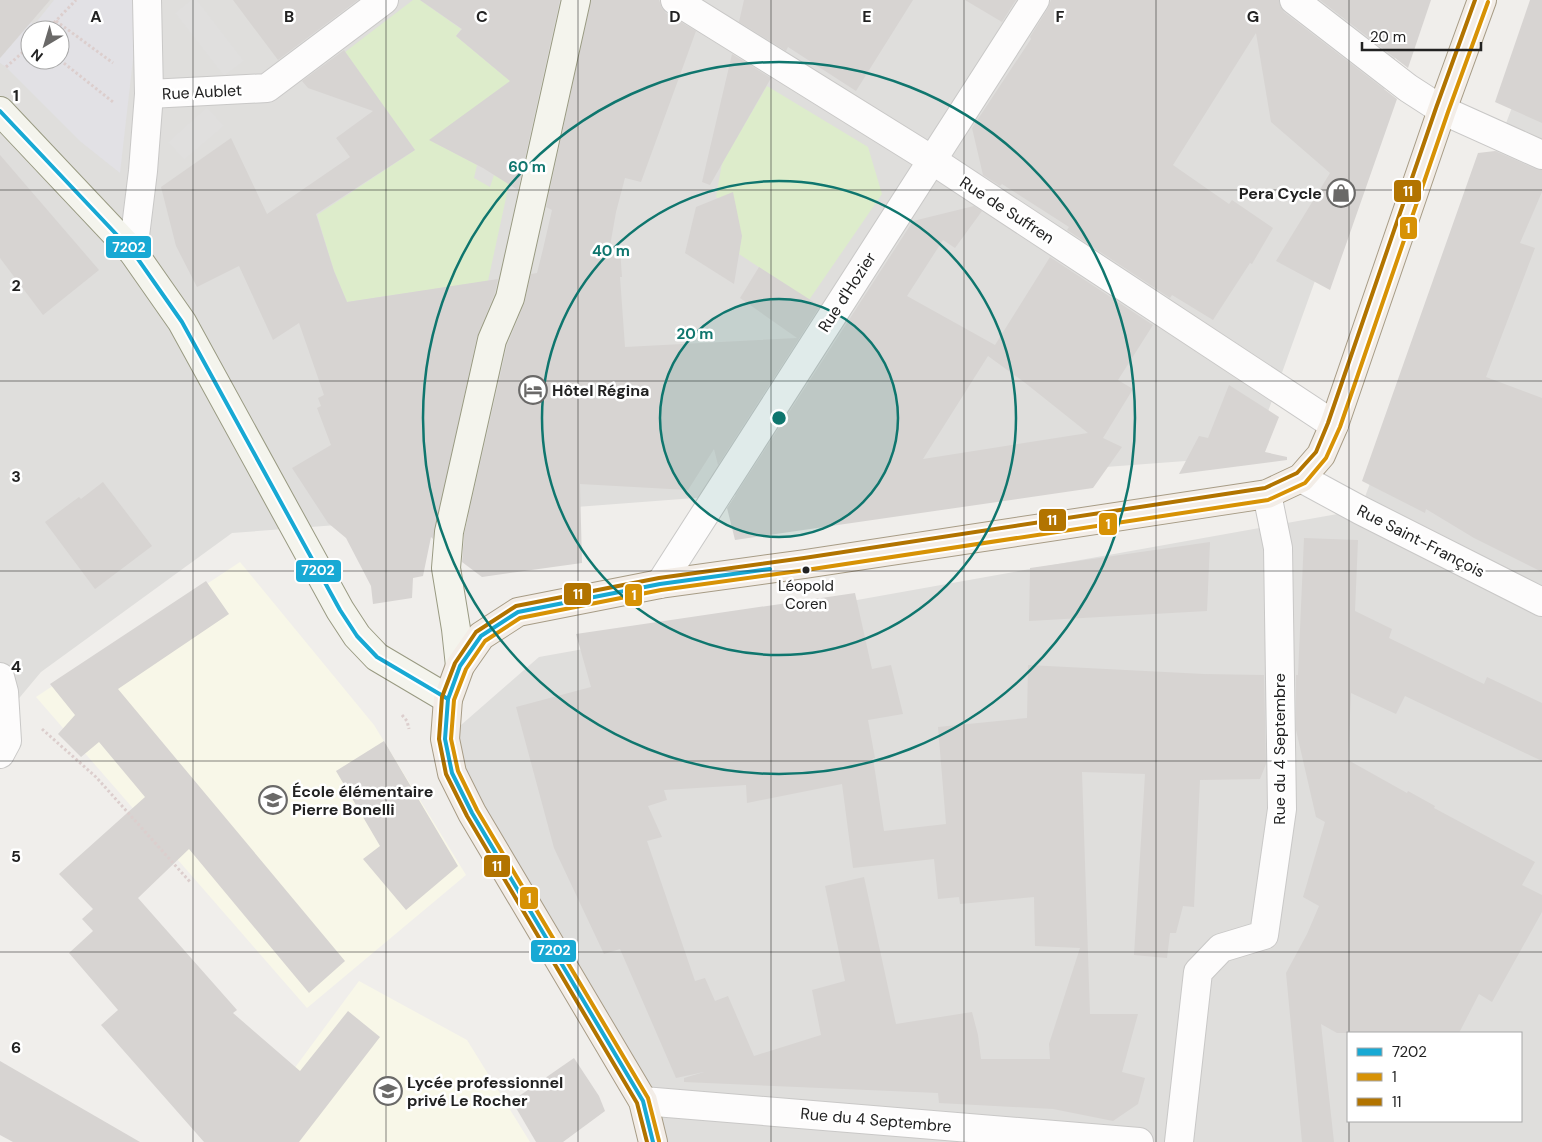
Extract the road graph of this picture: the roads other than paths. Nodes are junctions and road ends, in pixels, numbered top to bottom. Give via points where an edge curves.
1 (147, 0) edge
2 (384, 0) edge
3 (576, 0) edge
4 (675, 0) edge
5 (1035, 0) edge
6 (1294, 0) edge
7 (1482, 0) edge
8 (149, 94) junction
9 (1442, 110) junction
10 (0, 111) edge
11 (1542, 154) edge
12 (932, 160) junction
13 (133, 252) junction
14 (1334, 425) junction
15 (1301, 478) junction
16 (1267, 494) junction
17 (660, 584) junction
18 (1542, 602) edge
19 (460, 666) junction
20 (0, 678) edge
21 (448, 699) junction
22 (0, 754) edge
23 (643, 1101) junction
24 (653, 1142) edge
25 (1139, 1142) edge
26 (1179, 1142) edge

1 - 8 street
2 - 8 street, Rue Aublet via 267,88
3 - 19 street via 510,298 492,340 449,532 446,568
4 - 12 street, Rue de Suffren
5 - 12 street, Rue d'Hozier
6 - 9 street via 1408,88
7 - 9 main road
8 - 13 street, Rue Aublet
9 - 11 street
9 - 14 main road
10 - 13 street
12 - 14 street, Rue de Suffren
12 - 17 street, Rue d'Hozier
13 - 21 street via 182,322 356,636 378,658
14 - 15 main road via 1321,455
15 - 16 main road
15 - 18 street, Rue Saint-François
16 - 17 main road
16 - 26 street, Rue du 4 Septembre via 1278,548 1282,809 1264,935 1221,948 1198,972
17 - 19 main road via 518,612 481,636
19 - 21 main road
20 - 22 street via 7,741
21 - 23 main road via 445,739 452,773 472,813
23 - 24 main road
23 - 25 street, Rue du 4 Septembre

